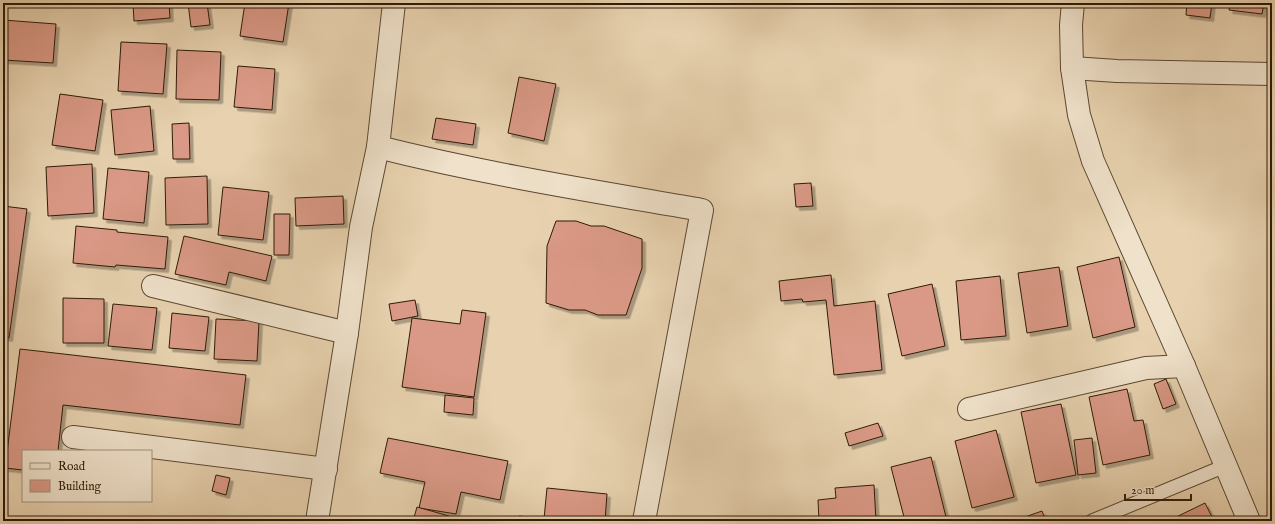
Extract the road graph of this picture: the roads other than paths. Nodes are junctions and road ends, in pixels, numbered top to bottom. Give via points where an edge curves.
1 (394, 3) edge
2 (1073, 3) edge
3 (1072, 68) junction
4 (1272, 74) edge
5 (378, 147) junction
6 (153, 286) dead end
7 (348, 333) junction
8 (1184, 366) junction
9 (969, 409) dead end
10 (73, 437) dead end
11 (1225, 466) junction
12 (326, 470) junction
13 (317, 521) edge
14 (644, 521) edge
15 (1092, 521) edge
16 (1249, 521) edge

1 - 5 street
2 - 3 street
3 - 4 street
3 - 8 street via 1079,114 1093,161
5 - 7 street via 361,227
5 - 14 street via 435,162 702,210
6 - 7 street
7 - 12 street
8 - 9 street via 1146,368
8 - 11 street
10 - 12 street
11 - 15 lane
11 - 16 street
12 - 13 street

